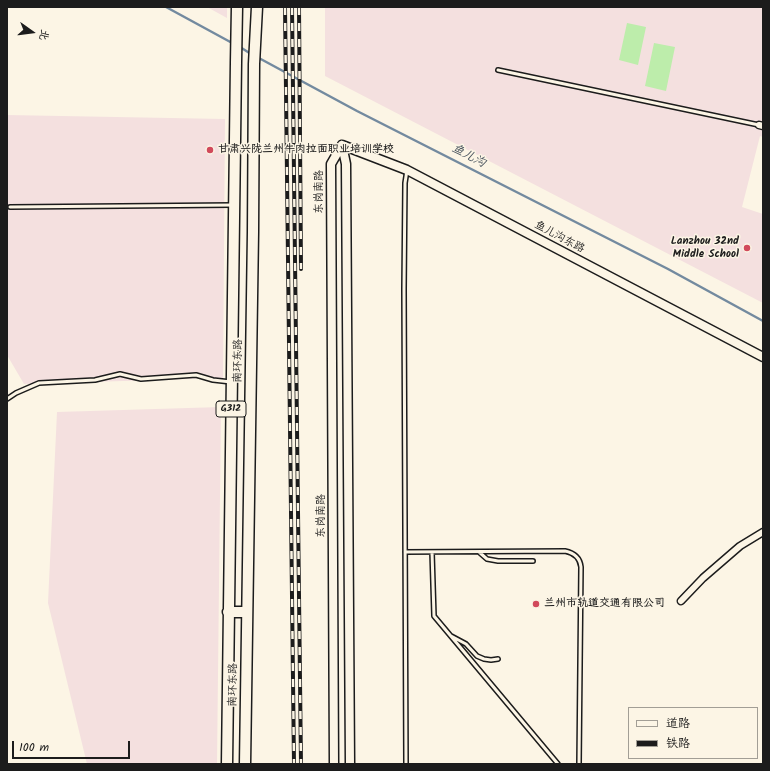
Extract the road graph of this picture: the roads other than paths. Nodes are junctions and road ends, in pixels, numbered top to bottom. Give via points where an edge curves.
1 (237, 7) edge
2 (256, 7) edge
3 (498, 70) dead end
4 (761, 126) edge
5 (342, 145) junction
6 (407, 170) junction
7 (234, 205) junction
8 (10, 207) dead end
9 (763, 357) edge
10 (232, 382) junction
11 (7, 399) edge
12 (763, 532) edge
13 (405, 552) junction
14 (432, 552) junction
15 (479, 552) junction
16 (533, 561) dead end
17 (681, 601) dead end
18 (228, 612) junction
19 (248, 612) junction
20 (450, 635) junction
21 (498, 659) dead end
22 (226, 764) edge
23 (245, 764) edge
24 (334, 764) edge
25 (350, 764) edge
26 (406, 764) edge
27 (558, 764) edge
28 (579, 764) edge

1 - 7 highway, 南环东路 / G312
2 - 19 highway, 南环东路 / G312
3 - 4 lane
5 - 6 street, 鱼儿沟东路
5 - 24 street, 东岗南路 via 331,164
5 - 25 street via 346,164
6 - 9 street, 鱼儿沟东路
6 - 13 lane via 404,289
7 - 8 lane
7 - 10 highway, 南环东路 / G312
10 - 11 lane via 196,375 141,379 120,374 95,380 39,383
10 - 18 highway, 南环东路 / G312
12 - 17 street via 740,546
13 - 14 lane
13 - 26 lane
14 - 15 lane
14 - 20 lane via 434,616
15 - 16 lane via 488,559 498,561
15 - 28 lane via 565,551 575,554 580,562
18 - 19 highway
18 - 22 highway, 南环东路 / G312
19 - 23 highway, 南环东路 / G312
20 - 21 lane via 466,644 477,656
20 - 27 lane

